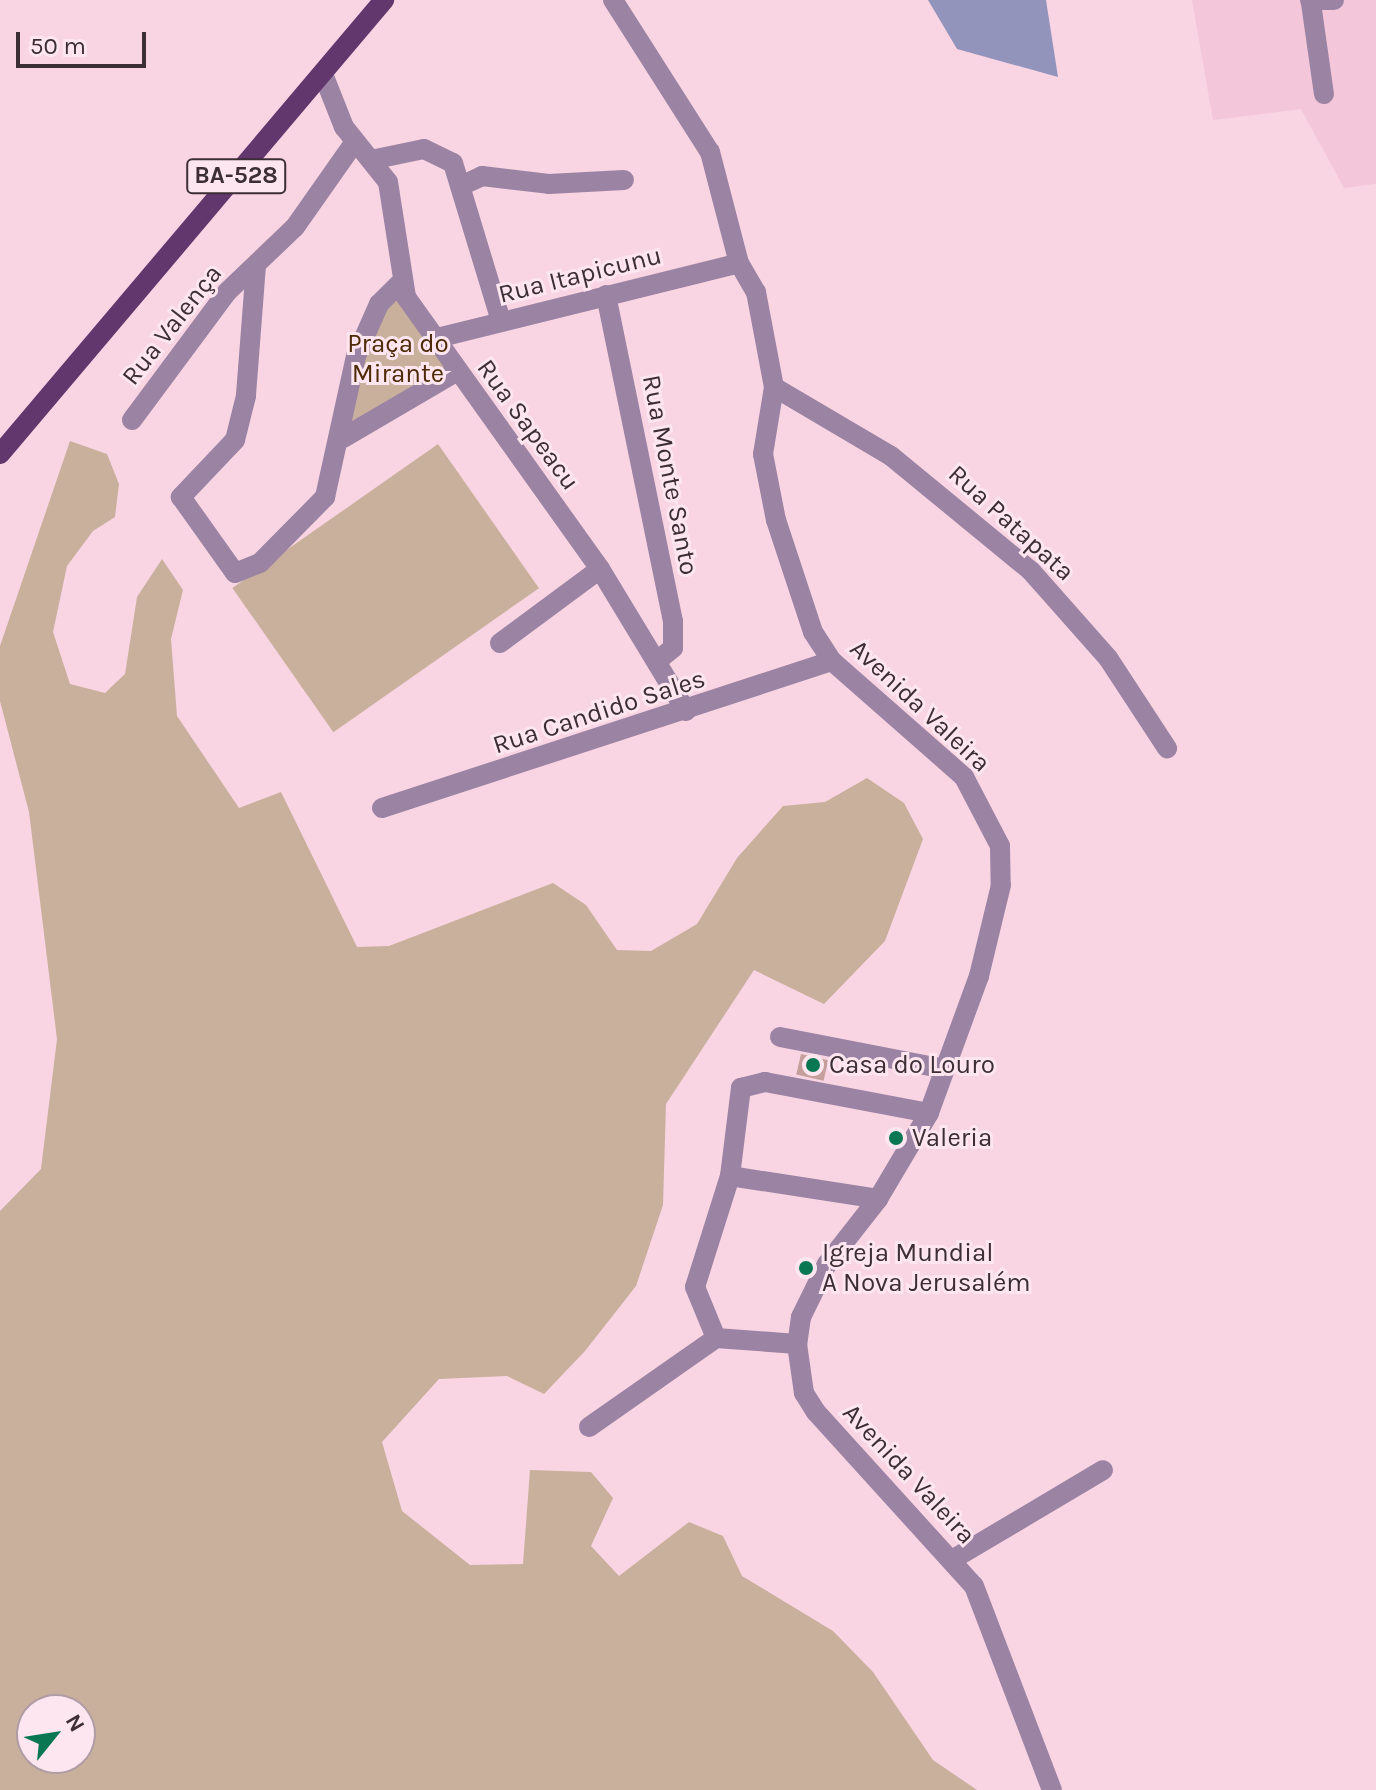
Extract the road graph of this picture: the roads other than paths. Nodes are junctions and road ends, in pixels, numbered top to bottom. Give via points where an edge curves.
1 (384, 0) edge
2 (613, 0) edge
3 (1334, 0) edge
4 (1310, 2) edge
5 (323, 74) junction
6 (1324, 94) dead end
7 (354, 143) junction
8 (371, 160) junction
9 (624, 180) dead end
10 (463, 185) junction
11 (739, 263) junction
12 (256, 265) junction
13 (399, 284) junction
14 (606, 295) junction
15 (501, 321) junction
16 (433, 339) junction
17 (456, 372) junction
18 (774, 387) junction
19 (132, 420) dead end
20 (343, 438) junction
21 (0, 454) edge
22 (600, 569) junction
23 (500, 643) dead end
24 (658, 660) junction
25 (832, 661) junction
26 (686, 711) junction
27 (1167, 748) dead end
28 (382, 808) dead end
29 (780, 1037) dead end
30 (945, 1069) junction
31 (929, 1113) junction
32 (730, 1176) junction
33 (878, 1199) junction
34 (716, 1338) junction
35 (797, 1344) junction
36 (589, 1427) dead end
37 (1103, 1470) dead end
38 (955, 1558) junction
39 (1052, 1790) edge

1 - 5 main road, BA-528
2 - 11 street, Avenida Valeira via 710,152
3 - 4 street
4 - 6 street
5 - 7 street, Rua Sapeacu
5 - 21 main road, BA-528
7 - 8 street, Rua Sapeacu
7 - 12 street, Rua Valença via 295,227
8 - 10 street via 434,150 453,163
8 - 13 street, Rua Sapeacu via 393,194
9 - 10 street via 549,184 482,176
10 - 15 street
11 - 14 street, Rua Itapicunu
11 - 18 street, Avenida Valeira via 760,307
12 - 19 street, Rua Valença via 193,334
12 - 20 street, Rua Valença via 246,396 235,440 181,497 231,572 260,563 316,512
13 - 16 street, Rua Sapeacu
13 - 20 street via 365,331
14 - 15 street, Rua Itapicunu
14 - 24 street, Rua Monte Santo via 673,621 673,648
15 - 16 street, Rua Itapicunu
16 - 17 street, Rua Sapeacu
17 - 20 street
17 - 22 street, Rua Sapeacu
18 - 25 street, Avenida Valeira via 763,454 776,520 813,632
18 - 27 street, Rua Patapata via 891,456 1031,571 1108,658
22 - 23 street
22 - 24 street, Rua Sapeacu
24 - 26 street, Rua Sapeacu
25 - 26 street, Rua Candido Sales
25 - 30 street, Avenida Valeira via 964,777 1000,846 995,913
26 - 28 street, Rua Candido Sales
29 - 30 street
30 - 31 street, Avenida Valeira
31 - 32 street via 765,1082 737,1094
31 - 33 street, Avenida Valeira
32 - 33 street
32 - 34 street via 695,1287
33 - 35 street, Avenida Valeira via 810,1294
34 - 35 street
34 - 36 street
35 - 38 street, Avenida Valeira via 804,1393 816,1412
37 - 38 street
38 - 39 street, Avenida Valeira via 1013,1674

